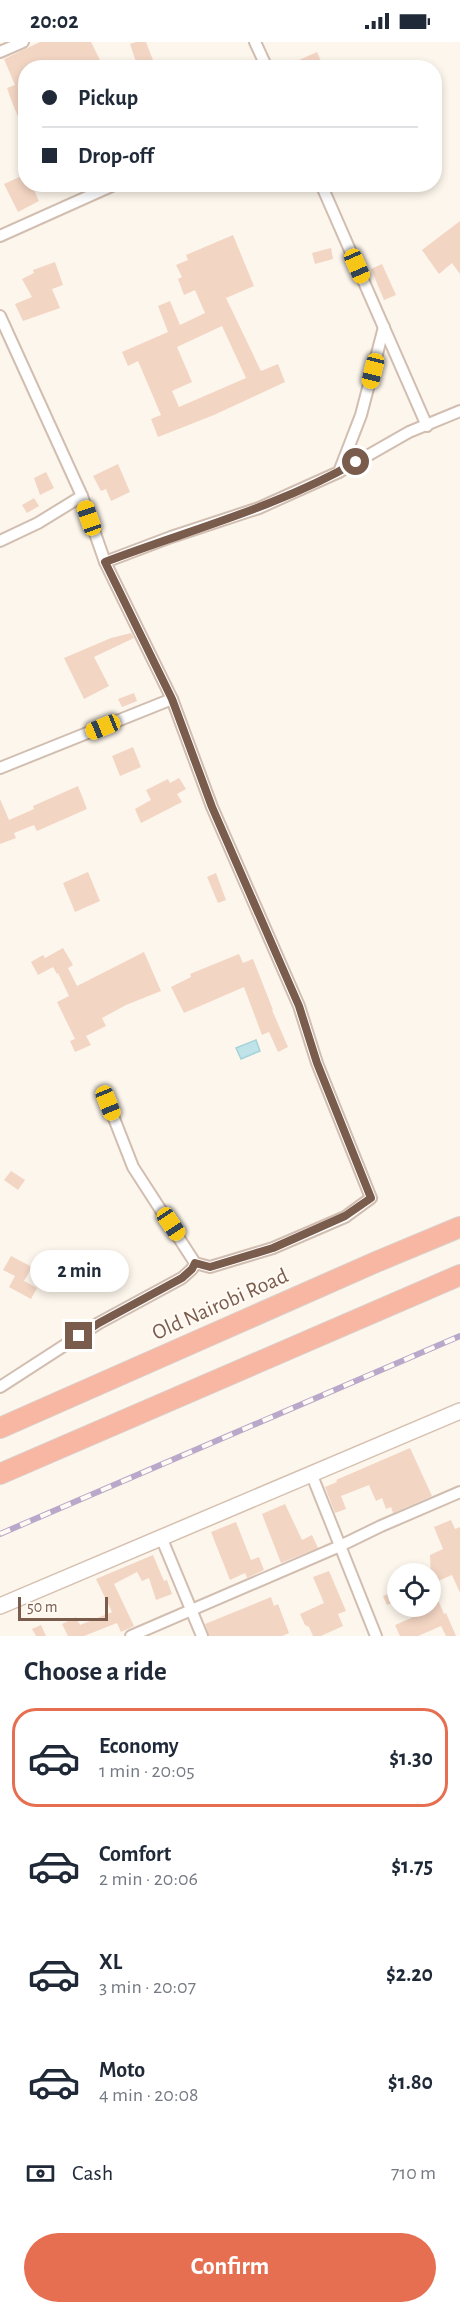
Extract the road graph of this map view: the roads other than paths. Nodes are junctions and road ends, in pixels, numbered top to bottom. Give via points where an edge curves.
1 (23, 42) edge
2 (255, 42) edge
3 (0, 52) edge
4 (263, 60) edge
5 (98, 192) edge
6 (325, 192) edge
7 (0, 236) edge
8 (0, 316) edge
9 (384, 327) junction
10 (460, 411) edge
11 (427, 426) junction
12 (339, 472) junction
13 (82, 496) junction
14 (0, 541) edge
15 (105, 562) junction
16 (172, 699) junction
17 (0, 768) edge
18 (108, 1103) dead end
19 (460, 1227) edge
20 (195, 1263) junction
21 (460, 1275) edge
22 (0, 1387) edge
23 (460, 1411) edge
24 (0, 1428) edge
25 (311, 1473) junction
26 (0, 1474) edge
27 (460, 1492) edge
28 (161, 1537) junction
29 (340, 1546) junction
30 (0, 1606) edge
31 (191, 1610) junction
32 (131, 1636) edge
33 (202, 1636) edge
34 (376, 1636) edge

1 - 3 street
2 - 4 street
5 - 7 street
6 - 9 street
8 - 13 street
9 - 11 street
9 - 12 street via 362,415
10 - 11 street
11 - 12 street via 409,432
12 - 15 street via 259,508
13 - 14 street
13 - 15 street
15 - 16 street
16 - 17 street
16 - 20 street via 212,807 299,1006 317,1063 371,1198 345,1216 273,1248 210,1267
18 - 20 street via 133,1167
19 - 24 highway, Old Nairobi Road
20 - 22 street via 182,1278 99,1323
21 - 26 highway
23 - 25 street
25 - 28 street
25 - 29 street
27 - 29 street
28 - 30 street
28 - 31 street
29 - 31 street
29 - 34 street
31 - 32 street
31 - 33 street

